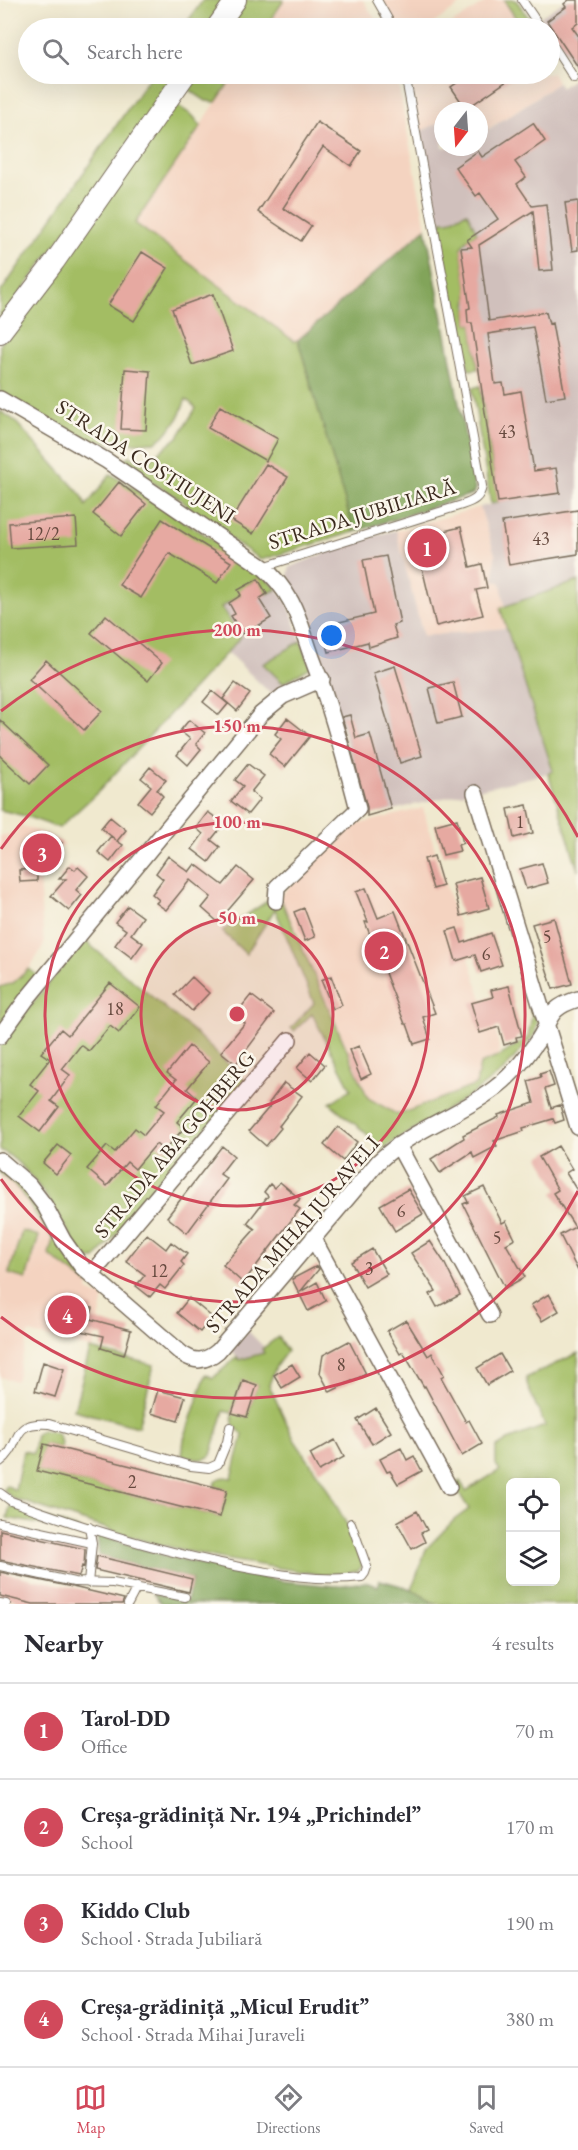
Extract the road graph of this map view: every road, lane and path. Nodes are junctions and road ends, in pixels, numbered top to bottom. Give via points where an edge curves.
1 (236, 0) edge
2 (377, 0) edge
3 (522, 0) edge
4 (223, 18) edge
5 (387, 18) edge
6 (534, 18) edge
7 (560, 57) edge
8 (574, 78) dead end
9 (179, 84) edge
10 (407, 84) edge
11 (0, 333) edge
12 (0, 399) edge
13 (263, 567) junction
14 (322, 679) junction
15 (475, 793) dead end
16 (276, 901) dead end
17 (578, 999) edge
18 (545, 1024) junction
19 (0, 1036) edge
20 (289, 1040) dead end
21 (578, 1127) edge
22 (398, 1145) junction
23 (0, 1160) edge
24 (313, 1238) junction
25 (91, 1275) junction
26 (490, 1315) dead end
27 (230, 1427) dead end
28 (0, 1462) edge
29 (449, 1487) dead end
30 (0, 1493) edge
31 (0, 1523) edge
32 (351, 1523) dead end
33 (89, 1527) junction
34 (92, 1543) junction
35 (0, 1566) edge
36 (88, 1582) junction
37 (137, 1587) junction
38 (185, 1597) dead end
39 (0, 1603) edge
40 (6, 1604) edge
41 (128, 1604) edge

1 - 4 street
2 - 5 lane
3 - 6 lane
7 - 8 lane
9 - 11 street
10 - 13 lane, STRADA JUBILIARĂ via 481,494 462,506
12 - 13 street, STRADA COSTIUJENI via 107,461
13 - 14 street, STRADA JUBILIARĂ via 290,597
14 - 16 street, STRADA JUBILIARĂ via 358,809 277,887
14 - 19 street via 283,696 261,714
15 - 18 street
17 - 18 street, STRADA MIHAI JURAVELI via 555,1009
18 - 21 street
18 - 22 street, STRADA MIHAI JURAVELI via 524,1060 495,1088
20 - 25 street, STRADA ABA GOHBERG
22 - 24 street, STRADA MIHAI JURAVELI via 378,1162
22 - 26 street
23 - 25 street, STRADA MIHAI JURAVELI via 29,1185 63,1240
24 - 25 street, STRADA MIHAI JURAVELI via 218,1351 200,1361 181,1353
24 - 29 street
27 - 28 lane via 218,1464 209,1468 36,1423 18,1433 8,1455
30 - 33 lane via 11,1501
31 - 34 lane
32 - 33 lane via 364,1555 365,1573 362,1577 325,1579 286,1576 203,1560
33 - 34 lane
34 - 36 lane
35 - 36 lane
36 - 37 lane
37 - 38 lane
37 - 41 lane
39 - 40 lane

